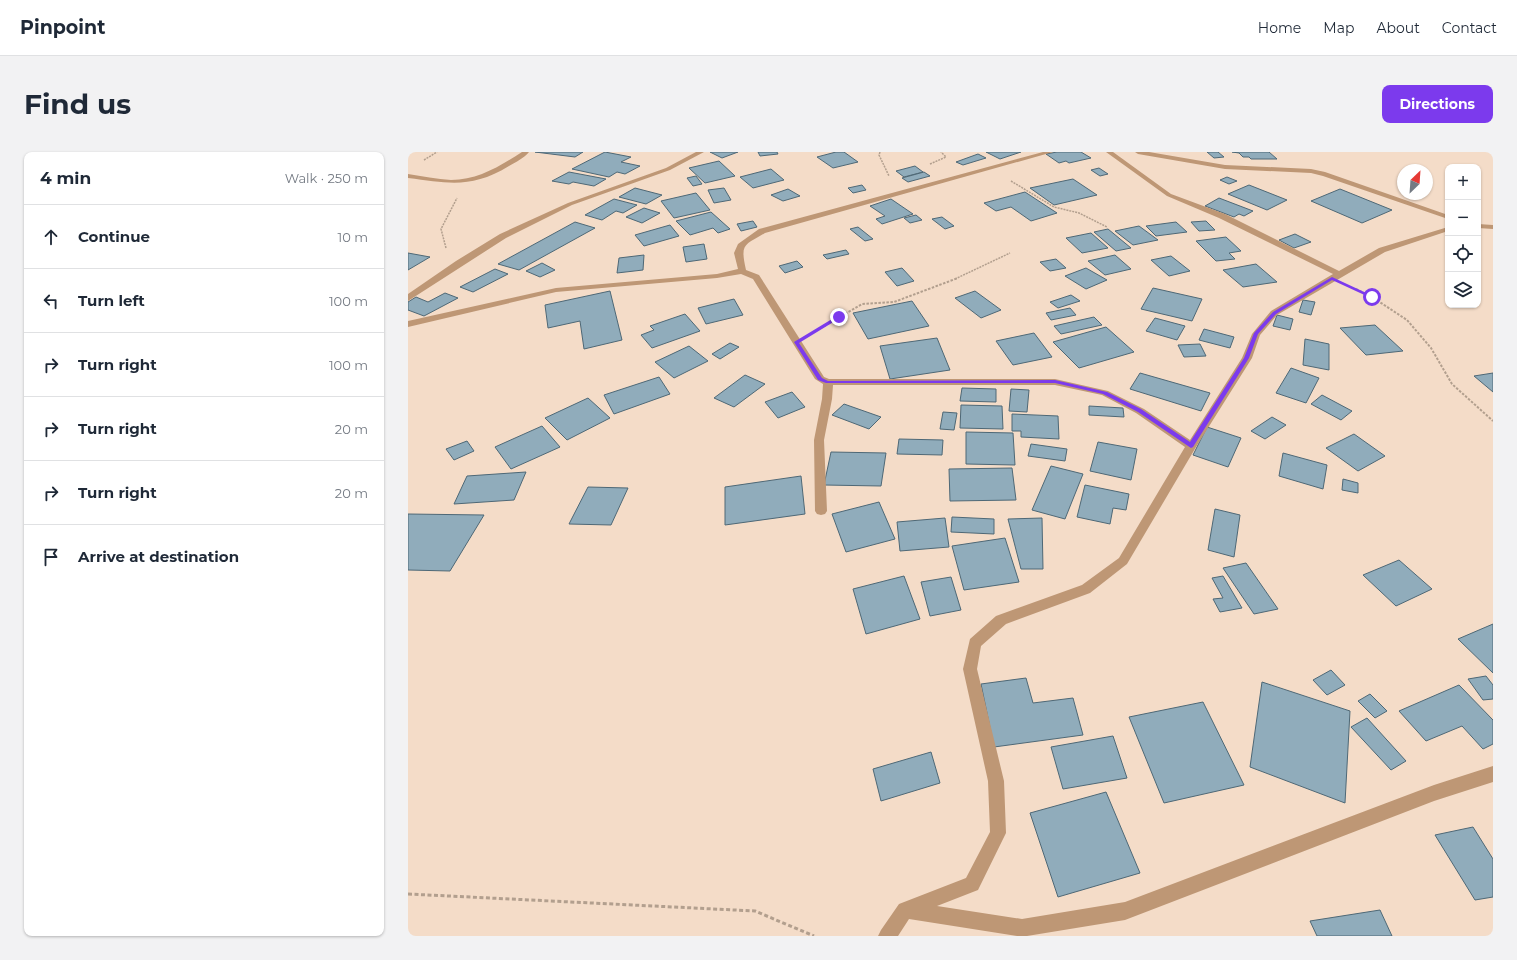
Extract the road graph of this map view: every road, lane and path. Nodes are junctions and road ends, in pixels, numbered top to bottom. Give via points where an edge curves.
1 (526, 152) edge
2 (701, 152) edge
3 (1050, 152) edge
4 (1109, 152) edge
5 (1138, 152) edge
6 (996, 168) junction
7 (408, 176) edge
8 (478, 179) junction
9 (1445, 216) edge
10 (1107, 226) dead end
11 (1481, 226) edge
12 (1493, 227) edge
13 (1445, 230) edge
14 (1010, 253) dead end
15 (459, 263) junction
16 (742, 271) junction
17 (1336, 276) junction
18 (408, 298) edge
19 (408, 324) edge
20 (796, 342) junction
21 (828, 382) junction
22 (1492, 421) edge
23 (1191, 446) junction
24 (821, 511) dead end
25 (1493, 774) edge
26 (408, 894) edge
27 (905, 910) junction
28 (814, 936) edge
29 (887, 936) edge

1 - 8 street
2 - 15 street via 668,168 570,204 503,236
3 - 6 street
4 - 17 street via 1169,195 1222,216
5 - 9 street via 1225,167 1325,174
6 - 10 path via 1002,175 1054,207
6 - 16 street via 762,231 742,244 738,253
7 - 8 street via 450,182
8 - 15 path via 461,192 441,229 444,246
11 - 12 street
13 - 17 street via 1382,250
14 - 20 path via 962,278 894,302 862,304
15 - 18 street
16 - 19 street via 717,276 556,290
16 - 20 street via 756,277
17 - 22 path via 1407,320 1431,348 1452,384
17 - 23 street via 1274,313 1256,334 1247,358
20 - 21 street via 820,379
21 - 23 street via 1055,382 1105,393 1140,411
21 - 24 street via 819,440
23 - 27 street via 1123,561 1086,589 1001,620 975,643 970,669 996,781 998,833 972,884
25 - 27 street via 1434,793 1125,910 1022,928
26 - 28 path via 755,911
27 - 29 street

